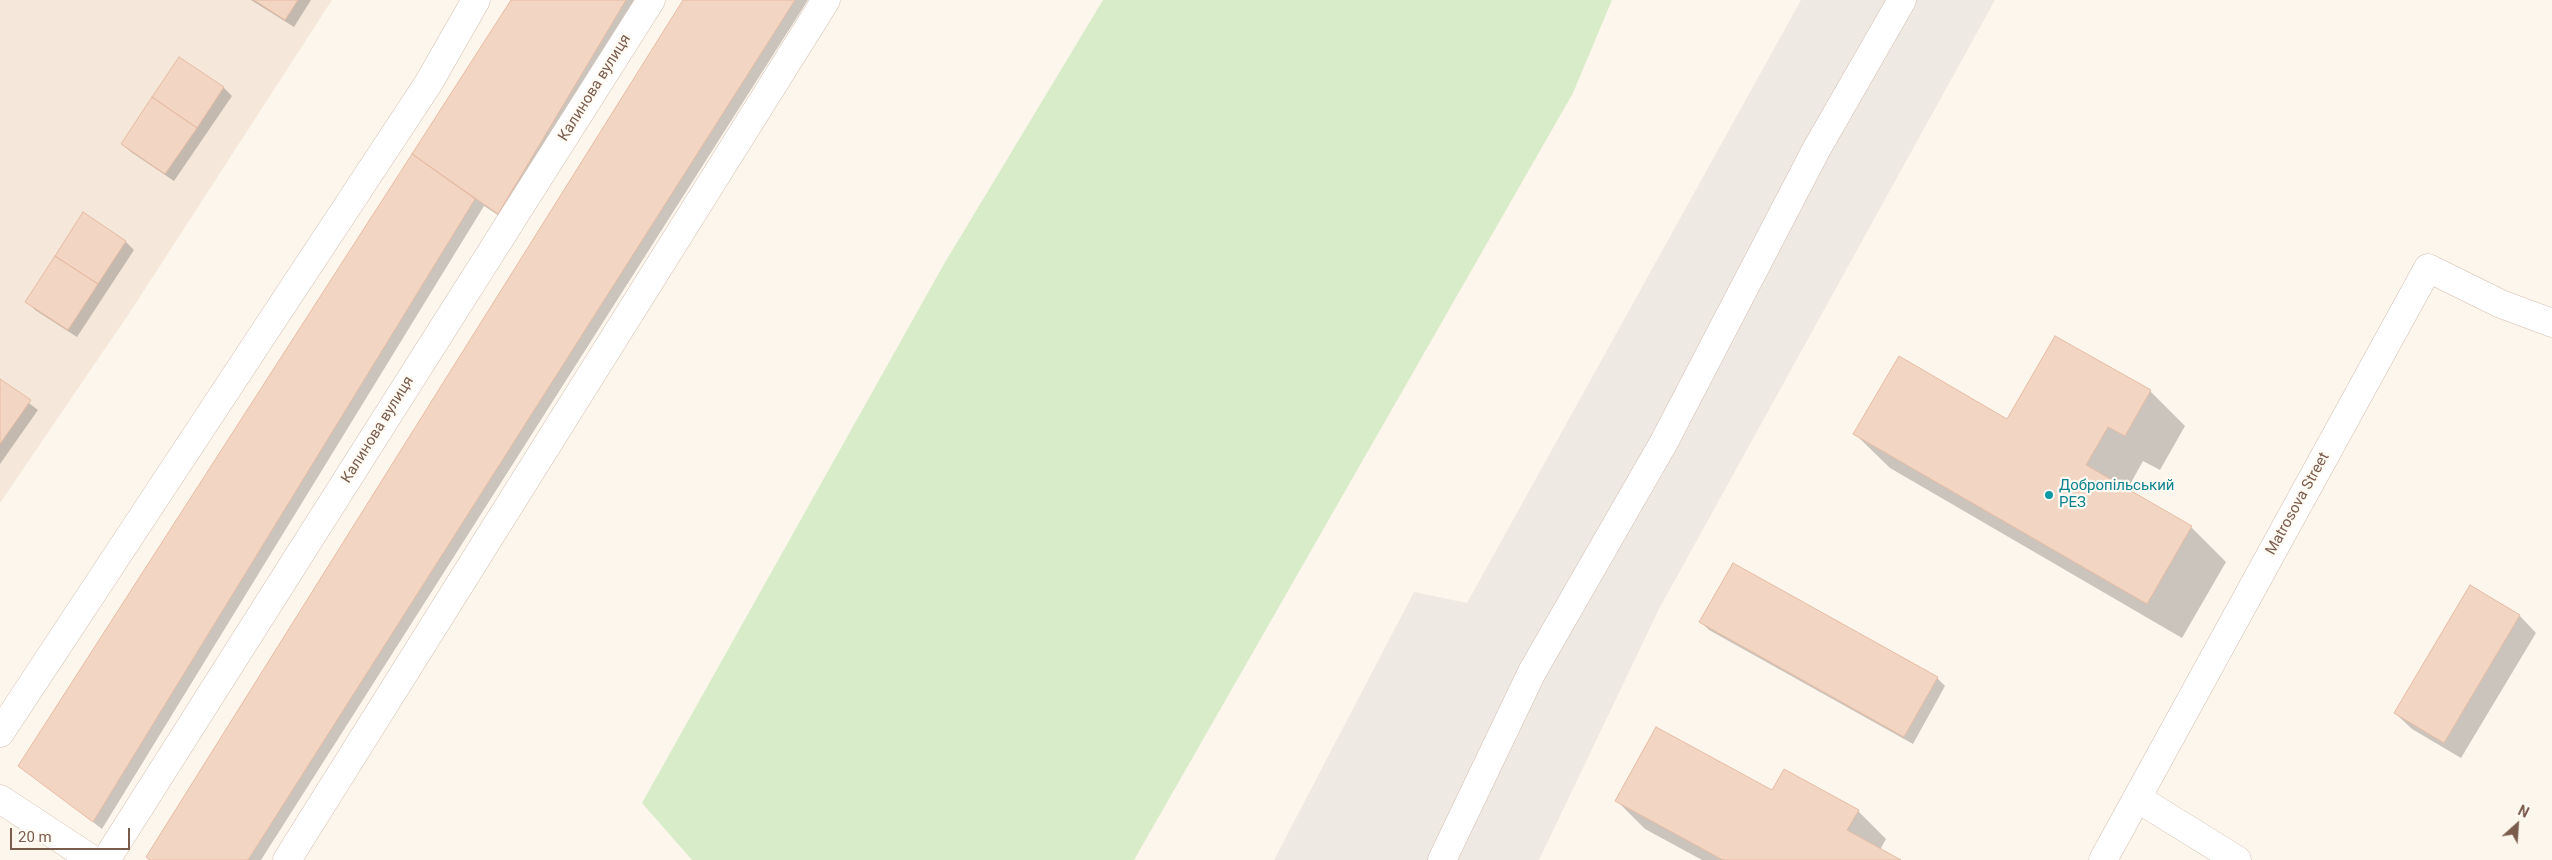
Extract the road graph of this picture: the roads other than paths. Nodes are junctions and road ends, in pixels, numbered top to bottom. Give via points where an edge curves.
1 (476, 0) edge
2 (651, 0) edge
3 (826, 0) edge
4 (1902, 0) edge
5 (2552, 323) edge
6 (0, 733) edge
7 (2137, 798) junction
8 (0, 799) edge
9 (93, 860) edge
10 (106, 860) edge
11 (287, 860) edge
12 (1442, 860) edge
13 (2103, 860) edge
14 (2237, 860) edge

1 - 6 street via 428,84
2 - 10 street, Калинова вулиця
3 - 11 street
4 - 12 street via 1816,150 1664,442 1532,672
5 - 7 street, Matrosova Street via 2501,304 2428,268
7 - 13 street, Matrosova Street
7 - 14 street
8 - 9 street

